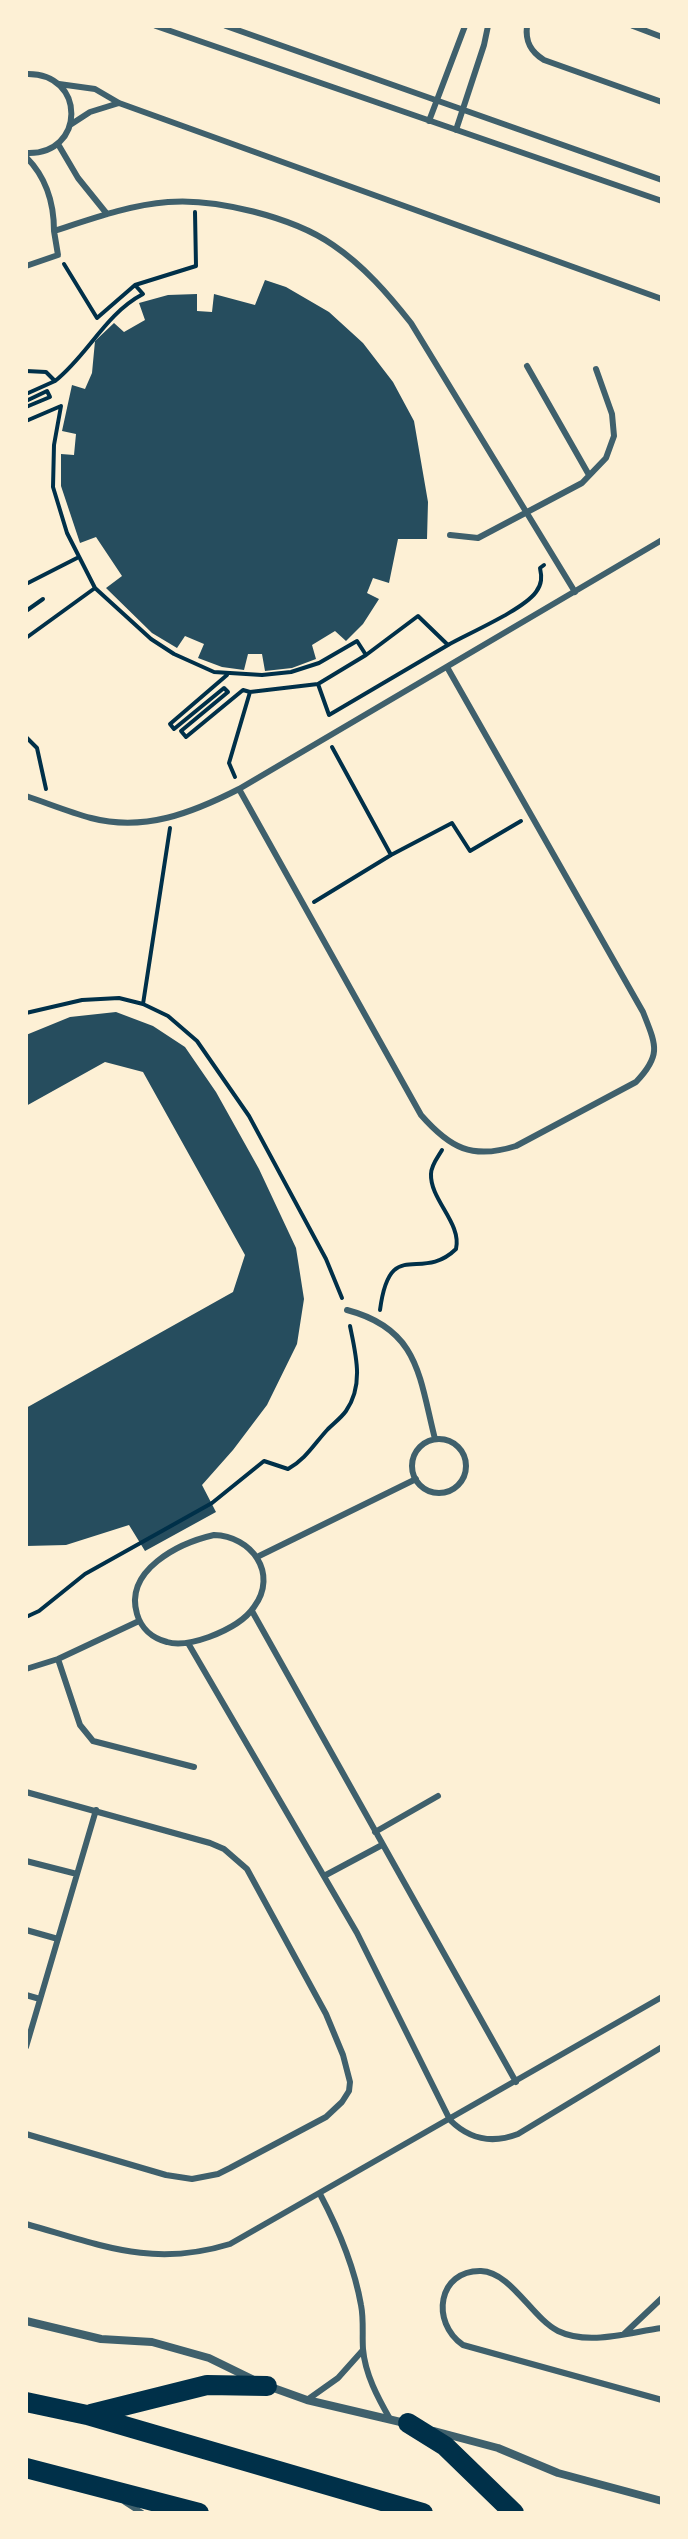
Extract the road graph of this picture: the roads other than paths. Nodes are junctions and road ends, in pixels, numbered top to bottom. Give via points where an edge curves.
1 (156, 26) edge
2 (226, 26) edge
3 (465, 26) edge
4 (488, 26) edge
5 (527, 26) edge
6 (633, 26) edge
7 (662, 37) edge
8 (26, 74) edge
9 (59, 84) junction
10 (436, 102) junction
11 (662, 102) edge
12 (119, 103) junction
13 (463, 111) junction
14 (429, 121) junction
15 (70, 125) junction
16 (456, 130) junction
17 (58, 144) junction
18 (26, 155) edge
19 (662, 180) edge
20 (662, 201) edge
21 (107, 214) junction
22 (54, 231) junction
23 (26, 266) edge
24 (662, 299) edge
25 (527, 366) dead end
26 (596, 369) dead end
27 (589, 475) junction
28 (525, 514) junction
29 (450, 535) dead end
30 (662, 540) edge
31 (575, 592) junction
32 (447, 667) junction
33 (239, 789) junction
34 (26, 796) edge
35 (347, 1310) road end
36 (435, 1439) junction
37 (416, 1479) junction
38 (257, 1557) junction
39 (252, 1611) junction
40 (139, 1621) junction
41 (188, 1643) junction
42 (58, 1659) junction
43 (26, 1669) edge
44 (194, 1767) dead end
45 (26, 1792) edge
46 (438, 1796) dead end
47 (96, 1810) junction
48 (375, 1832) junction
49 (382, 1845) junction
50 (26, 1861) edge
51 (77, 1874) junction
52 (324, 1876) junction
53 (26, 1930) edge
54 (58, 1939) junction
55 (26, 1995) edge
56 (662, 1997) edge
57 (40, 1999) junction
58 (26, 2047) edge
59 (662, 2047) edge
60 (516, 2082) junction
61 (450, 2120) junction
62 (26, 2134) edge
63 (320, 2194) junction
64 (26, 2224) edge
65 (662, 2298) edge
66 (26, 2321) edge
67 (662, 2328) edge
68 (624, 2334) junction
69 (363, 2350) junction
70 (267, 2386) junction
71 (307, 2400) junction
72 (662, 2400) edge
73 (26, 2402) edge
74 (87, 2415) junction
75 (399, 2421) junction
76 (26, 2468) edge
77 (110, 2489) junction
78 (662, 2501) edge
79 (142, 2513) edge
80 (199, 2513) edge
81 (423, 2513) edge
82 (514, 2513) edge

1 - 14 lane
2 - 10 lane
3 - 10 lane
4 - 13 lane
5 - 11 lane via 530,48 544,60
6 - 7 lane
8 - 9 lane
9 - 12 lane via 95,89
9 - 15 lane via 71,105
10 - 13 lane
10 - 14 lane
12 - 15 lane
12 - 24 lane
13 - 16 lane
13 - 19 lane
14 - 16 lane
15 - 17 lane
16 - 20 lane
17 - 18 lane
17 - 21 lane
18 - 22 lane via 45,185
21 - 22 lane
21 - 28 lane via 167,202 240,207 331,243 378,283 411,323
22 - 23 lane via 58,255
25 - 27 lane
26 - 27 lane via 614,436 606,458
27 - 28 lane
28 - 29 lane via 478,538
28 - 31 lane
30 - 31 lane
31 - 32 lane
32 - 33 lane
32 - 33 lane via 643,1012 656,1053 636,1082 498,1152 482,1153 448,1142 421,1115
33 - 34 lane via 198,810 132,823 92,818
35 - 36 lane via 379,1321 399,1337 412,1357
36 - 37 lane via 417,1449
36 - 37 lane via 457,1445 467,1466 464,1478 446,1492 424,1488
37 - 38 lane
38 - 39 lane via 264,1585
38 - 40 lane via 239,1539 226,1535 201,1538 174,1550 141,1579 135,1592
39 - 41 lane via 222,1632
39 - 48 lane
40 - 41 lane via 159,1640
40 - 42 lane
41 - 52 lane
42 - 43 lane
42 - 44 lane via 80,1725 93,1741
45 - 47 lane
46 - 48 lane
47 - 51 lane
47 - 62 lane via 210,1843 247,1869 326,2014 348,2069 349,2091 326,2117 205,2177 179,2178
48 - 49 lane
49 - 52 lane
49 - 60 lane
50 - 51 lane
51 - 54 lane
52 - 61 lane
53 - 54 lane
54 - 57 lane
55 - 57 lane
56 - 60 lane
57 - 58 lane
59 - 61 lane via 507,2139 482,2140
60 - 61 lane
61 - 63 lane
63 - 64 lane via 240,2239 189,2254 125,2252
63 - 69 lane via 355,2276
65 - 68 lane
66 - 70 street via 101,2339 152,2342 209,2358
67 - 68 lane
68 - 72 lane via 587,2338 558,2331 516,2291 480,2271 461,2276 442,2300 447,2331 463,2345
69 - 71 lane via 338,2378
69 - 75 lane via 370,2379
70 - 71 street
70 - 74 main road via 207,2385
71 - 75 street
73 - 74 main road
74 - 81 main road
75 - 78 street
75 - 82 main road via 453,2453
76 - 77 main road
77 - 79 lane
77 - 80 main road

